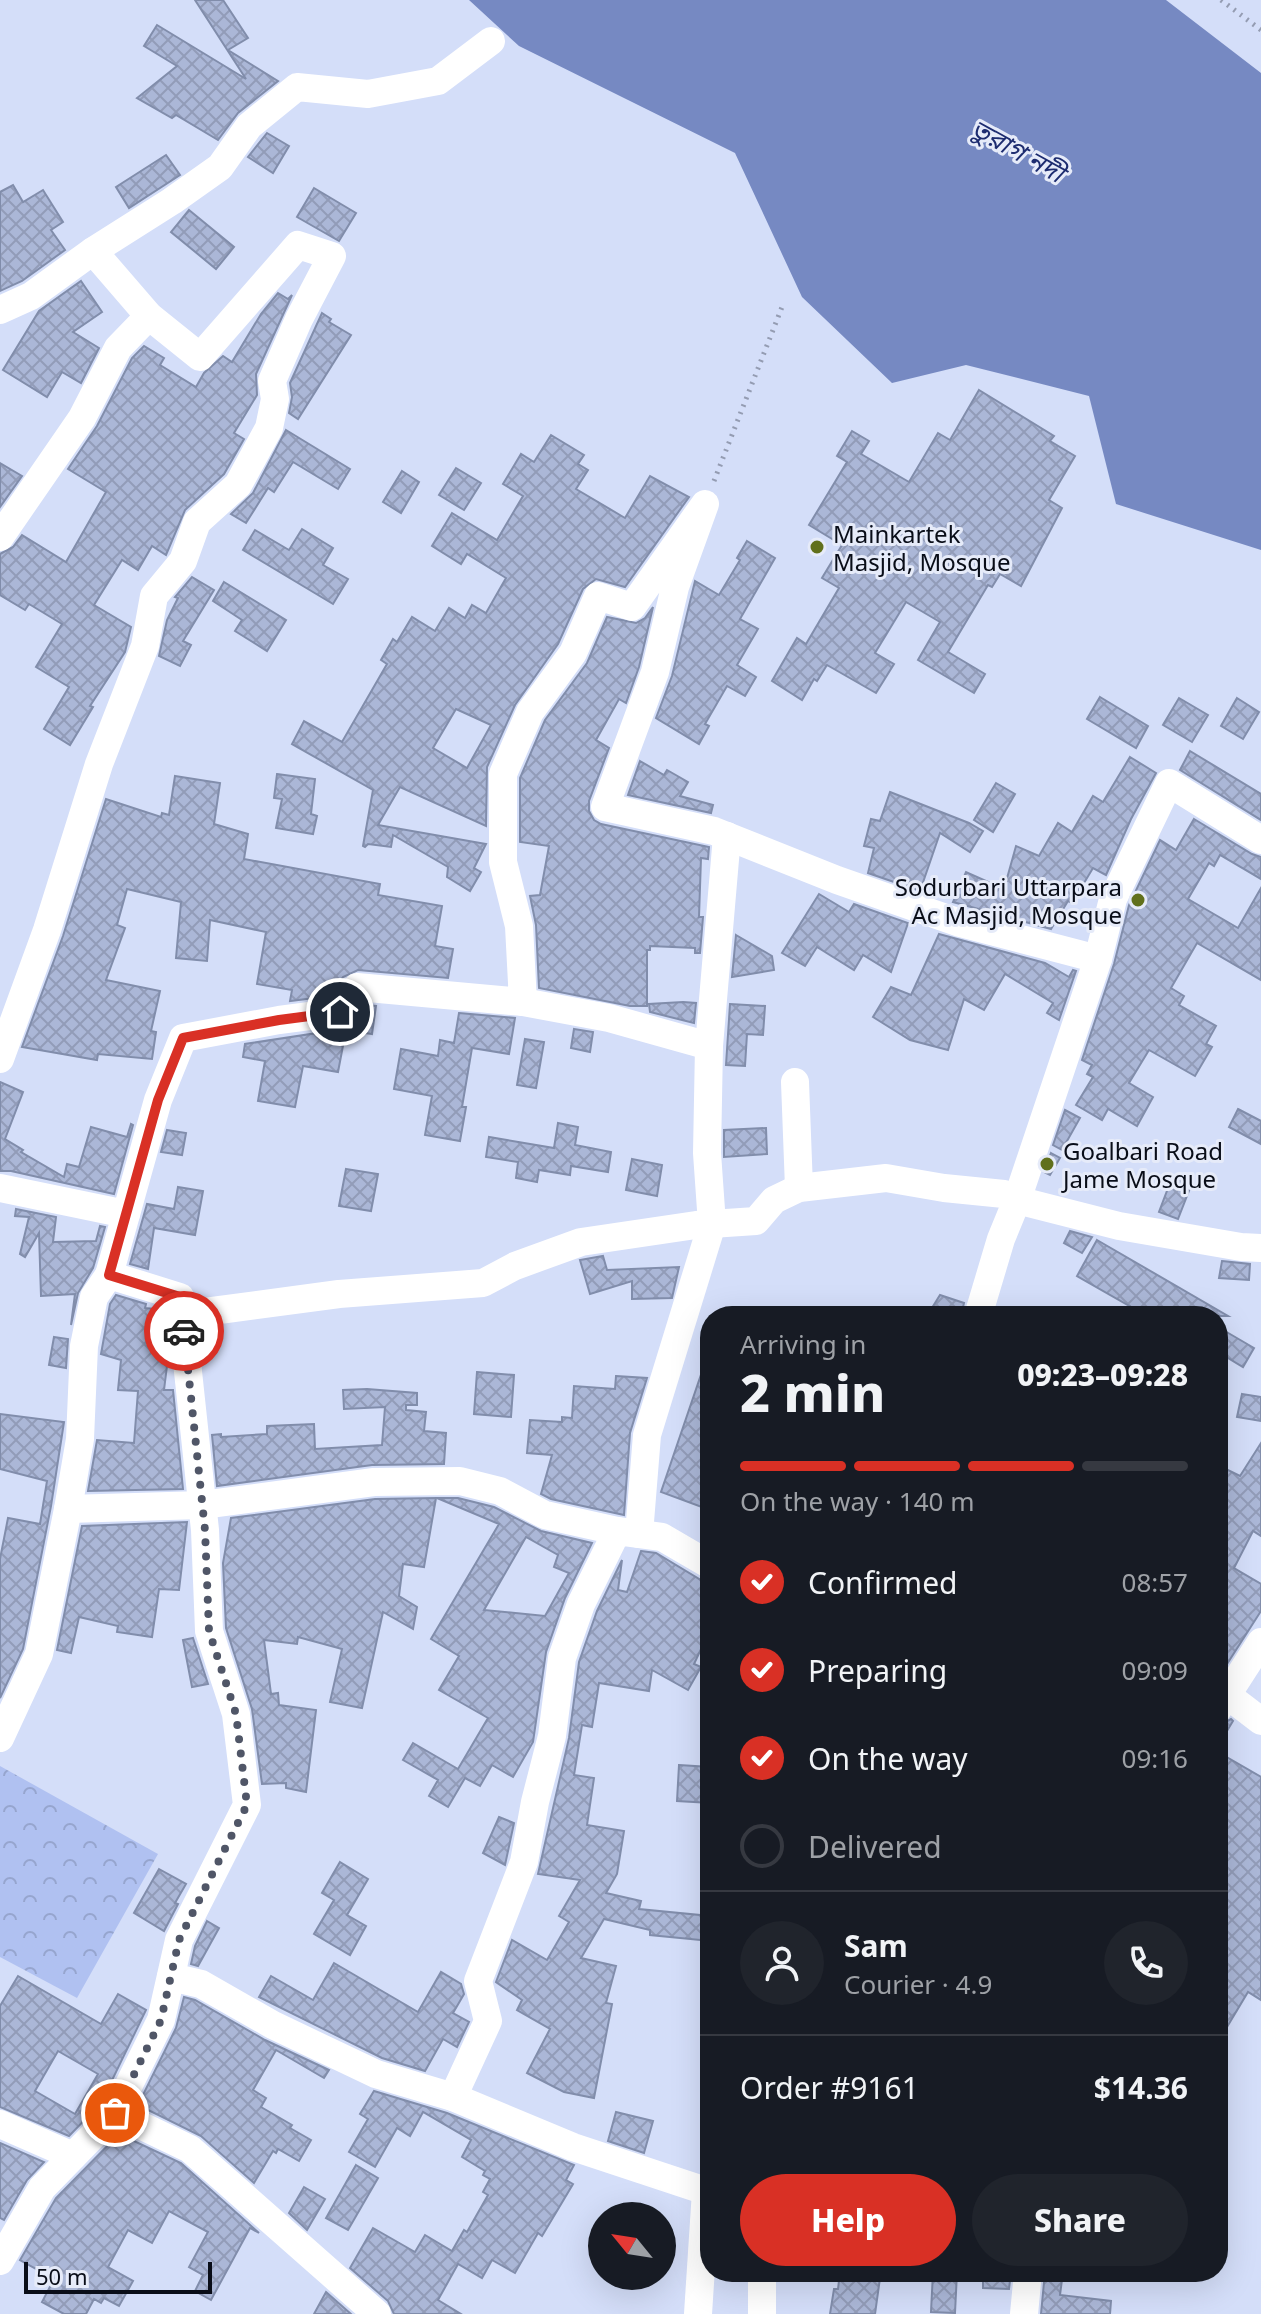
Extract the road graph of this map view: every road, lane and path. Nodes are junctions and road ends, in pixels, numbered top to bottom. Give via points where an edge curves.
1 (1221, 0) edge
2 (1261, 30) edge
3 (491, 41) dead end
4 (93, 251) junction
5 (782, 307) dead end
6 (0, 310) edge
7 (149, 316) junction
8 (705, 504) junction
9 (0, 537) edge
10 (727, 836) junction
11 (1261, 840) edge
12 (1098, 959) junction
13 (523, 1002) junction
14 (709, 1046) junction
15 (0, 1059) edge
16 (795, 1082) dead end
17 (0, 1188) edge
18 (799, 1188) junction
19 (1017, 1200) junction
20 (126, 1214) junction
21 (712, 1224) junction
22 (1261, 1248) edge
23 (109, 1275) junction
24 (981, 1306) edge
25 (182, 1315) junction
26 (202, 1505) junction
27 (68, 1509) junction
28 (628, 1532) junction
29 (700, 1559) edge
30 (1261, 1642) edge
31 (1228, 1694) edge
32 (1228, 1704) edge
33 (1261, 1721) edge
34 (0, 1738) edge
35 (171, 1977) junction
36 (453, 2097) junction
37 (115, 2113) junction
38 (0, 2124) edge
39 (73, 2156) junction
40 (700, 2188) edge
41 (8, 2231) edge
42 (0, 2261) edge
43 (701, 2282) edge
44 (762, 2282) edge
45 (1027, 2282) edge
46 (377, 2314) edge
47 (698, 2314) edge
48 (762, 2314) edge
49 (1024, 2314) edge

1 - 2 path
3 - 4 street via 438,81 368,94 297,87 249,126 220,167
4 - 6 street via 31,296
4 - 7 street
5 - 8 path
7 - 9 street via 118,348 82,418
7 - 15 street via 200,357 298,245 332,256 272,381 275,399 269,428 238,485 197,522 183,561 154,596 145,646 99,764
8 - 10 street via 675,587 655,672 605,807
8 - 13 street via 632,607 598,596 573,653 530,712 503,774 503,862 519,926
10 - 12 street via 960,923
10 - 14 street
11 - 12 street via 1169,783 1113,899
12 - 19 street
13 - 14 street via 609,1018
13 - 20 street via 357,987 340,1012 183,1038 158,1100
14 - 21 street
16 - 18 street
17 - 20 street
18 - 19 street via 886,1178
18 - 21 street via 774,1200 756,1221
19 - 22 street via 1119,1226
19 - 24 street
20 - 23 street
21 - 25 street via 581,1242 483,1283 339,1294
21 - 28 street via 647,1435
23 - 25 street via 180,1297
23 - 27 street via 94,1297 84,1346 80,1439
25 - 26 street
26 - 27 street
26 - 28 street via 374,1482 460,1481 500,1491 545,1515
26 - 35 street via 209,1631 236,1714 247,1805 179,1940
27 - 34 street via 39,1654
28 - 29 street via 662,1537
28 - 36 street via 581,1604 562,1658 552,1736 524,1862 478,1981 488,2021
30 - 31 street
32 - 33 street
35 - 36 street via 201,1984 376,2074
35 - 37 street via 161,2020
36 - 40 street via 573,2147
37 - 39 street
37 - 46 street via 190,2149
38 - 39 street
39 - 41 street
41 - 42 street
43 - 47 street
44 - 48 street
45 - 49 street

